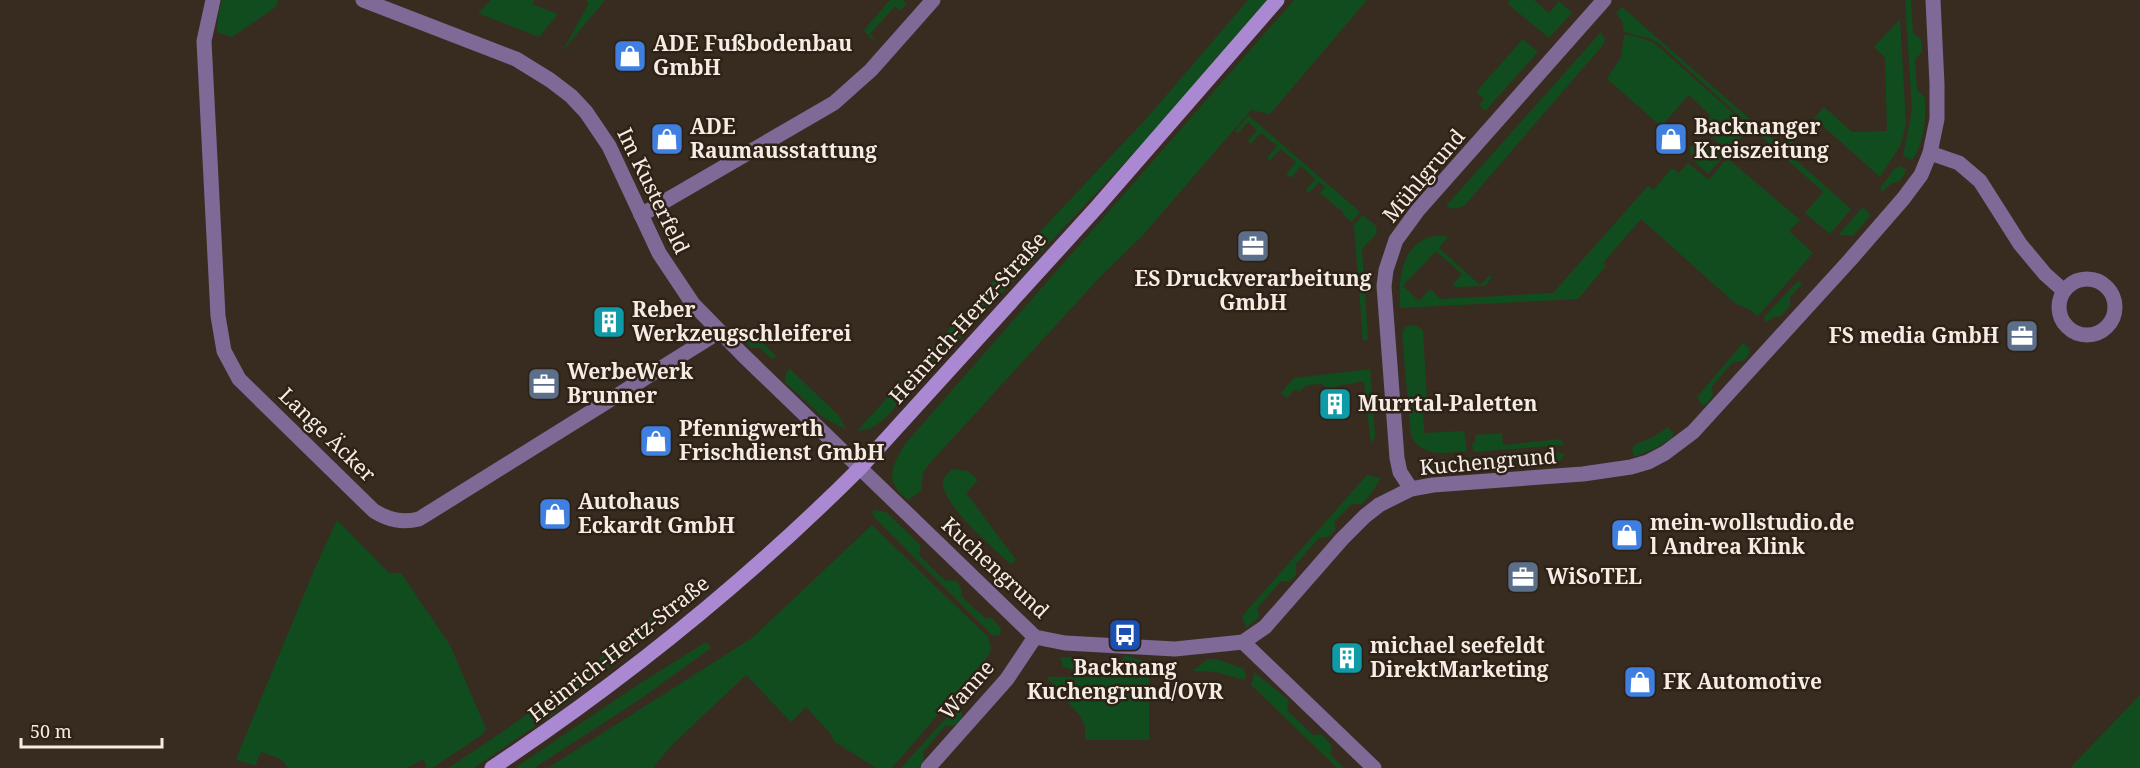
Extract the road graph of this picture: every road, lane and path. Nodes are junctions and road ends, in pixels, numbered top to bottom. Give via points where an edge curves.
1 (213, 0) edge
2 (363, 0) edge
3 (933, 0) edge
4 (1277, 0) edge
5 (1604, 0) edge
6 (1932, 0) edge
7 (1930, 153) junction
8 (642, 215) junction
9 (2064, 291) dead end
10 (718, 332) junction
11 (860, 468) junction
12 (1411, 489) junction
13 (1035, 637) junction
14 (1243, 642) junction
15 (492, 768) edge
16 (928, 768) edge
17 (1374, 768) edge

1 - 10 street, Lange Äcker via 204,41 218,316 224,351 239,378 374,511 393,520 419,519
2 - 8 street, Im Kusterfeld via 516,59 550,80 582,107 598,128
3 - 8 street via 871,70 834,103
4 - 11 main road, Heinrich-Hertz-Straße via 1097,207
5 - 12 street, Mühlgrund via 1411,218 1396,240 1384,286 1397,459
6 - 7 street, Kuchengrund via 1937,119
7 - 9 street via 1959,163 1980,181 2020,244
7 - 12 street, Kuchengrund via 1920,175 1890,214 1705,421 1674,448 1648,462 1602,472
8 - 10 street, Im Kusterfeld via 668,268
10 - 11 street, Im Kusterfeld
11 - 13 street, Kuchengrund
11 - 15 main road, Heinrich-Hertz-Straße via 709,607 617,680
12 - 14 street, Kuchengrund via 1360,520 1265,627
13 - 14 street, Kuchengrund via 1065,643 1175,650
13 - 16 street, Wanne via 1007,679
14 - 17 street

